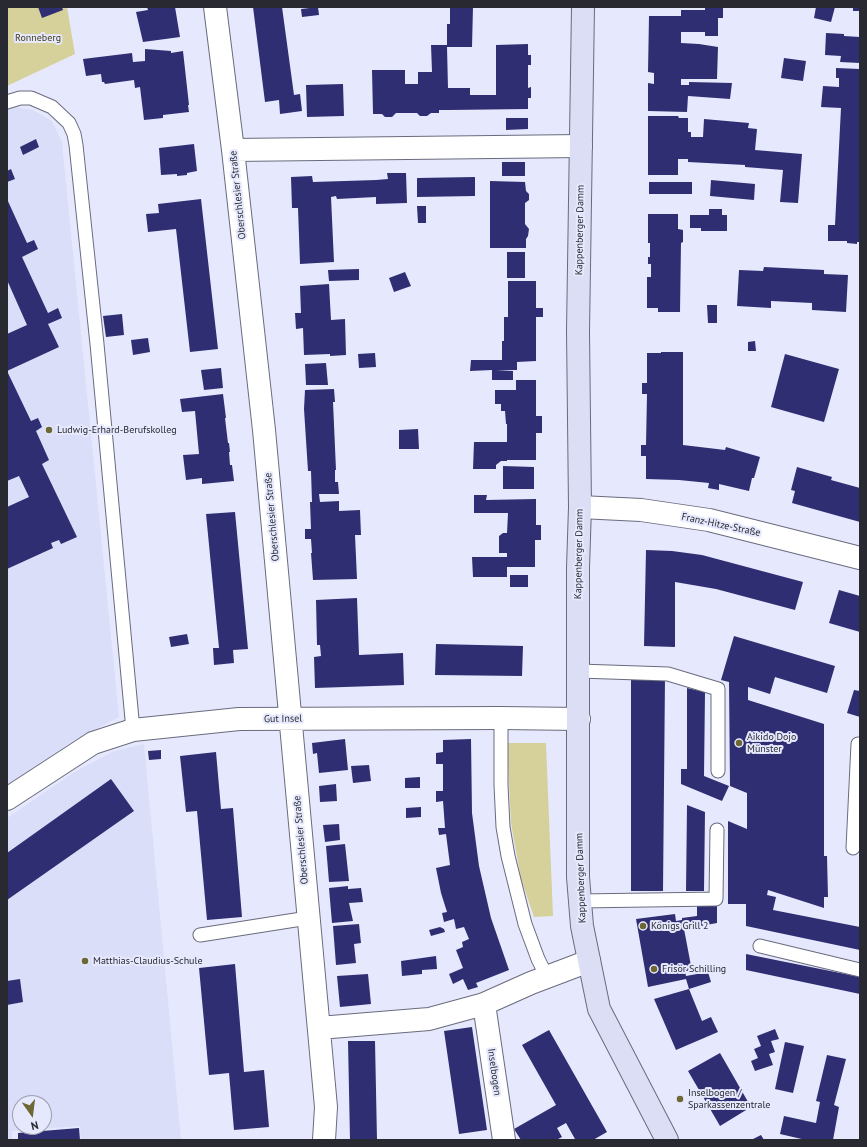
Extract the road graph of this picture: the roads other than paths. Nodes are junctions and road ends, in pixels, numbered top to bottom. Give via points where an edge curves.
1 (215, 7) edge
2 (583, 7) edge
3 (7, 102) edge
4 (581, 146) junction
5 (233, 150) junction
6 (580, 507) junction
7 (860, 558) edge
8 (579, 671) junction
9 (290, 718) junction
10 (501, 718) junction
11 (579, 719) junction
12 (133, 730) junction
13 (860, 744) edge
14 (718, 771) dead end
15 (7, 799) edge
16 (717, 830) dead end
17 (853, 848) dead end
18 (580, 901) junction
19 (308, 918) junction
20 (200, 935) dead end
21 (760, 946) dead end
22 (589, 962) junction
23 (860, 970) edge
24 (547, 977) junction
25 (484, 1004) junction
26 (320, 1028) junction
27 (324, 1140) edge
28 (504, 1140) edge
29 (667, 1140) edge

1 - 5 street, Oberschlesier Straße
2 - 4 main road, Kappenberger Damm
3 - 12 lane via 31,98 52,107 68,123 74,134 97,344
4 - 5 street
4 - 6 main road, Kappenberger Damm via 578,331
5 - 9 street, Oberschlesier Straße via 264,430
6 - 7 street, Franz-Hitze-Straße via 641,510 709,520
6 - 8 main road, Kappenberger Damm
8 - 11 main road, Kappenberger Damm
8 - 14 lane via 668,674 718,689
9 - 10 street, Gut Insel
9 - 12 street, Gut Insel via 239,719
9 - 19 street, Oberschlesier Straße
10 - 11 street, Gut Insel
10 - 24 lane via 503,827 508,856 525,924
11 - 18 main road, Kappenberger Damm
12 - 15 street, Gut Insel via 93,743
13 - 17 lane
16 - 18 lane via 716,899
18 - 22 main road, Kappenberger Damm
19 - 20 lane
19 - 26 street, Oberschlesier Straße
21 - 23 lane
22 - 24 street
22 - 29 main road, Kappenberger Damm via 599,1009
24 - 25 street
25 - 26 street via 429,1019
25 - 28 street, Inselbogen
26 - 27 street, Oberschlesier Straße via 326,1107

